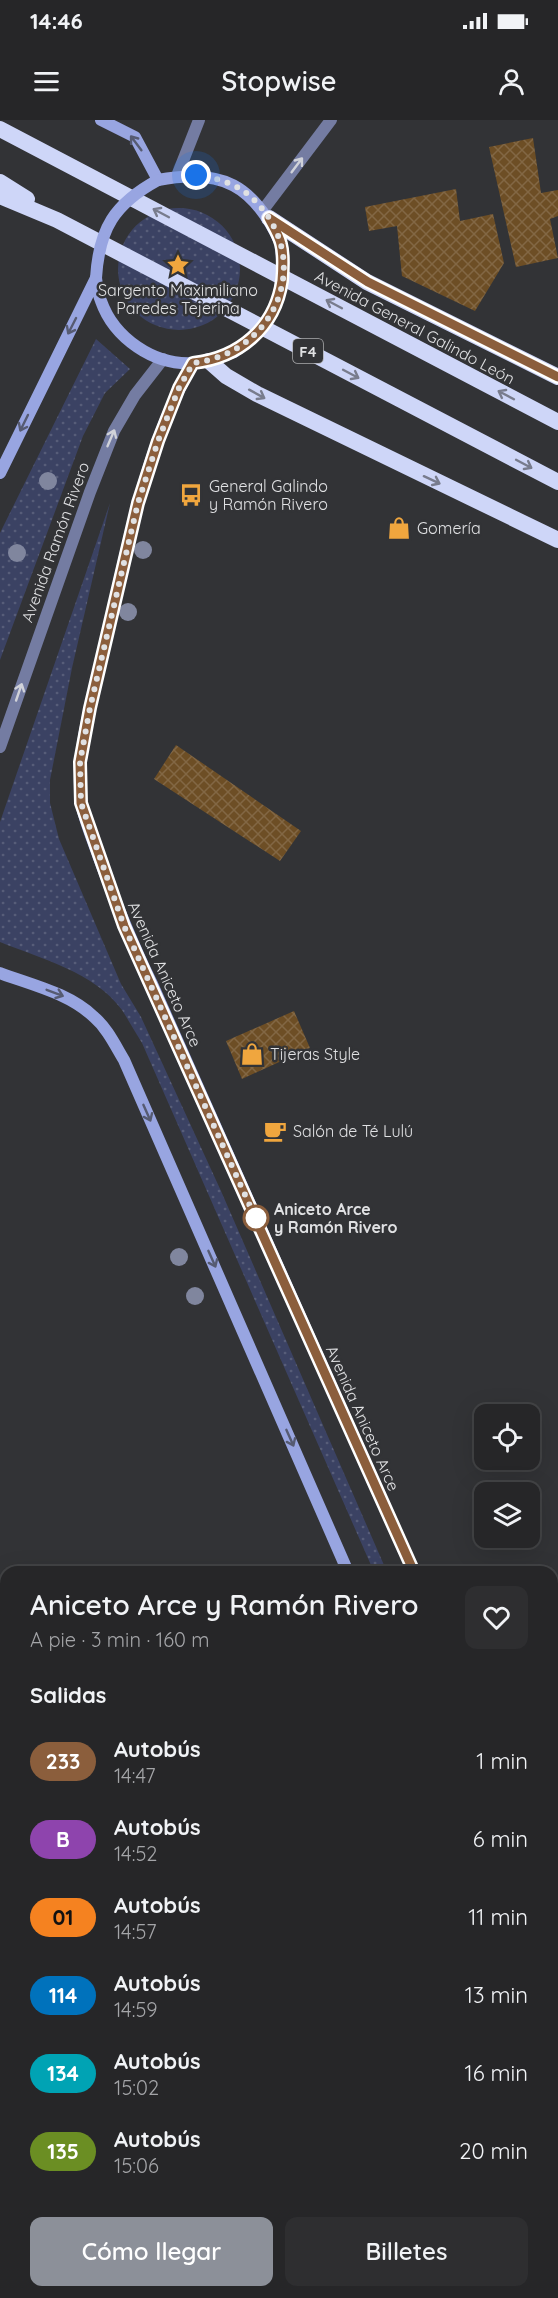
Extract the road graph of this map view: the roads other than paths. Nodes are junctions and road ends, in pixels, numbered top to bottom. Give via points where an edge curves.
1 (101, 120) edge
2 (199, 120) edge
3 (331, 120) edge
4 (0, 129) edge
5 (177, 176) junction
6 (158, 180) junction
7 (0, 182) edge
8 (0, 196) edge
9 (266, 214) junction
10 (57, 220) junction
11 (96, 278) junction
12 (163, 359) junction
13 (201, 362) junction
14 (558, 377) edge
15 (558, 422) edge
16 (0, 473) edge
17 (558, 482) edge
18 (558, 540) edge
19 (0, 747) edge
20 (0, 973) edge
21 (345, 1566) edge
22 (411, 1566) edge

6 -> 1 main road via 135,137
2 - 5 street
9 -> 3 street
15 -> 4 highway, Avenida General Galindo León
5 - 6 main road
5 - 9 main road via 196,175 224,182 250,196
6 - 11 main road, bridge via 137,191 118,208 97,253
7 - 10 highway
8 - 10 highway, F4
9 - 13 main road, bridge via 281,244 283,268 280,293 271,317 255,337 234,352
9 - 14 highway via 368,282
10 -> 17 highway, F4
11 - 12 main road via 101,302 113,324 130,343
11 -> 16 main road
12 - 13 main road
19 -> 12 street, Avenida Ramón Rivero via 114,431
13 -> 18 highway via 257,394
13 - 22 main road, Avenida Aniceto Arce via 179,388 138,503 90,708 80,762 81,803 124,926
20 -> 21 main road via 66,998 94,1017 114,1043

